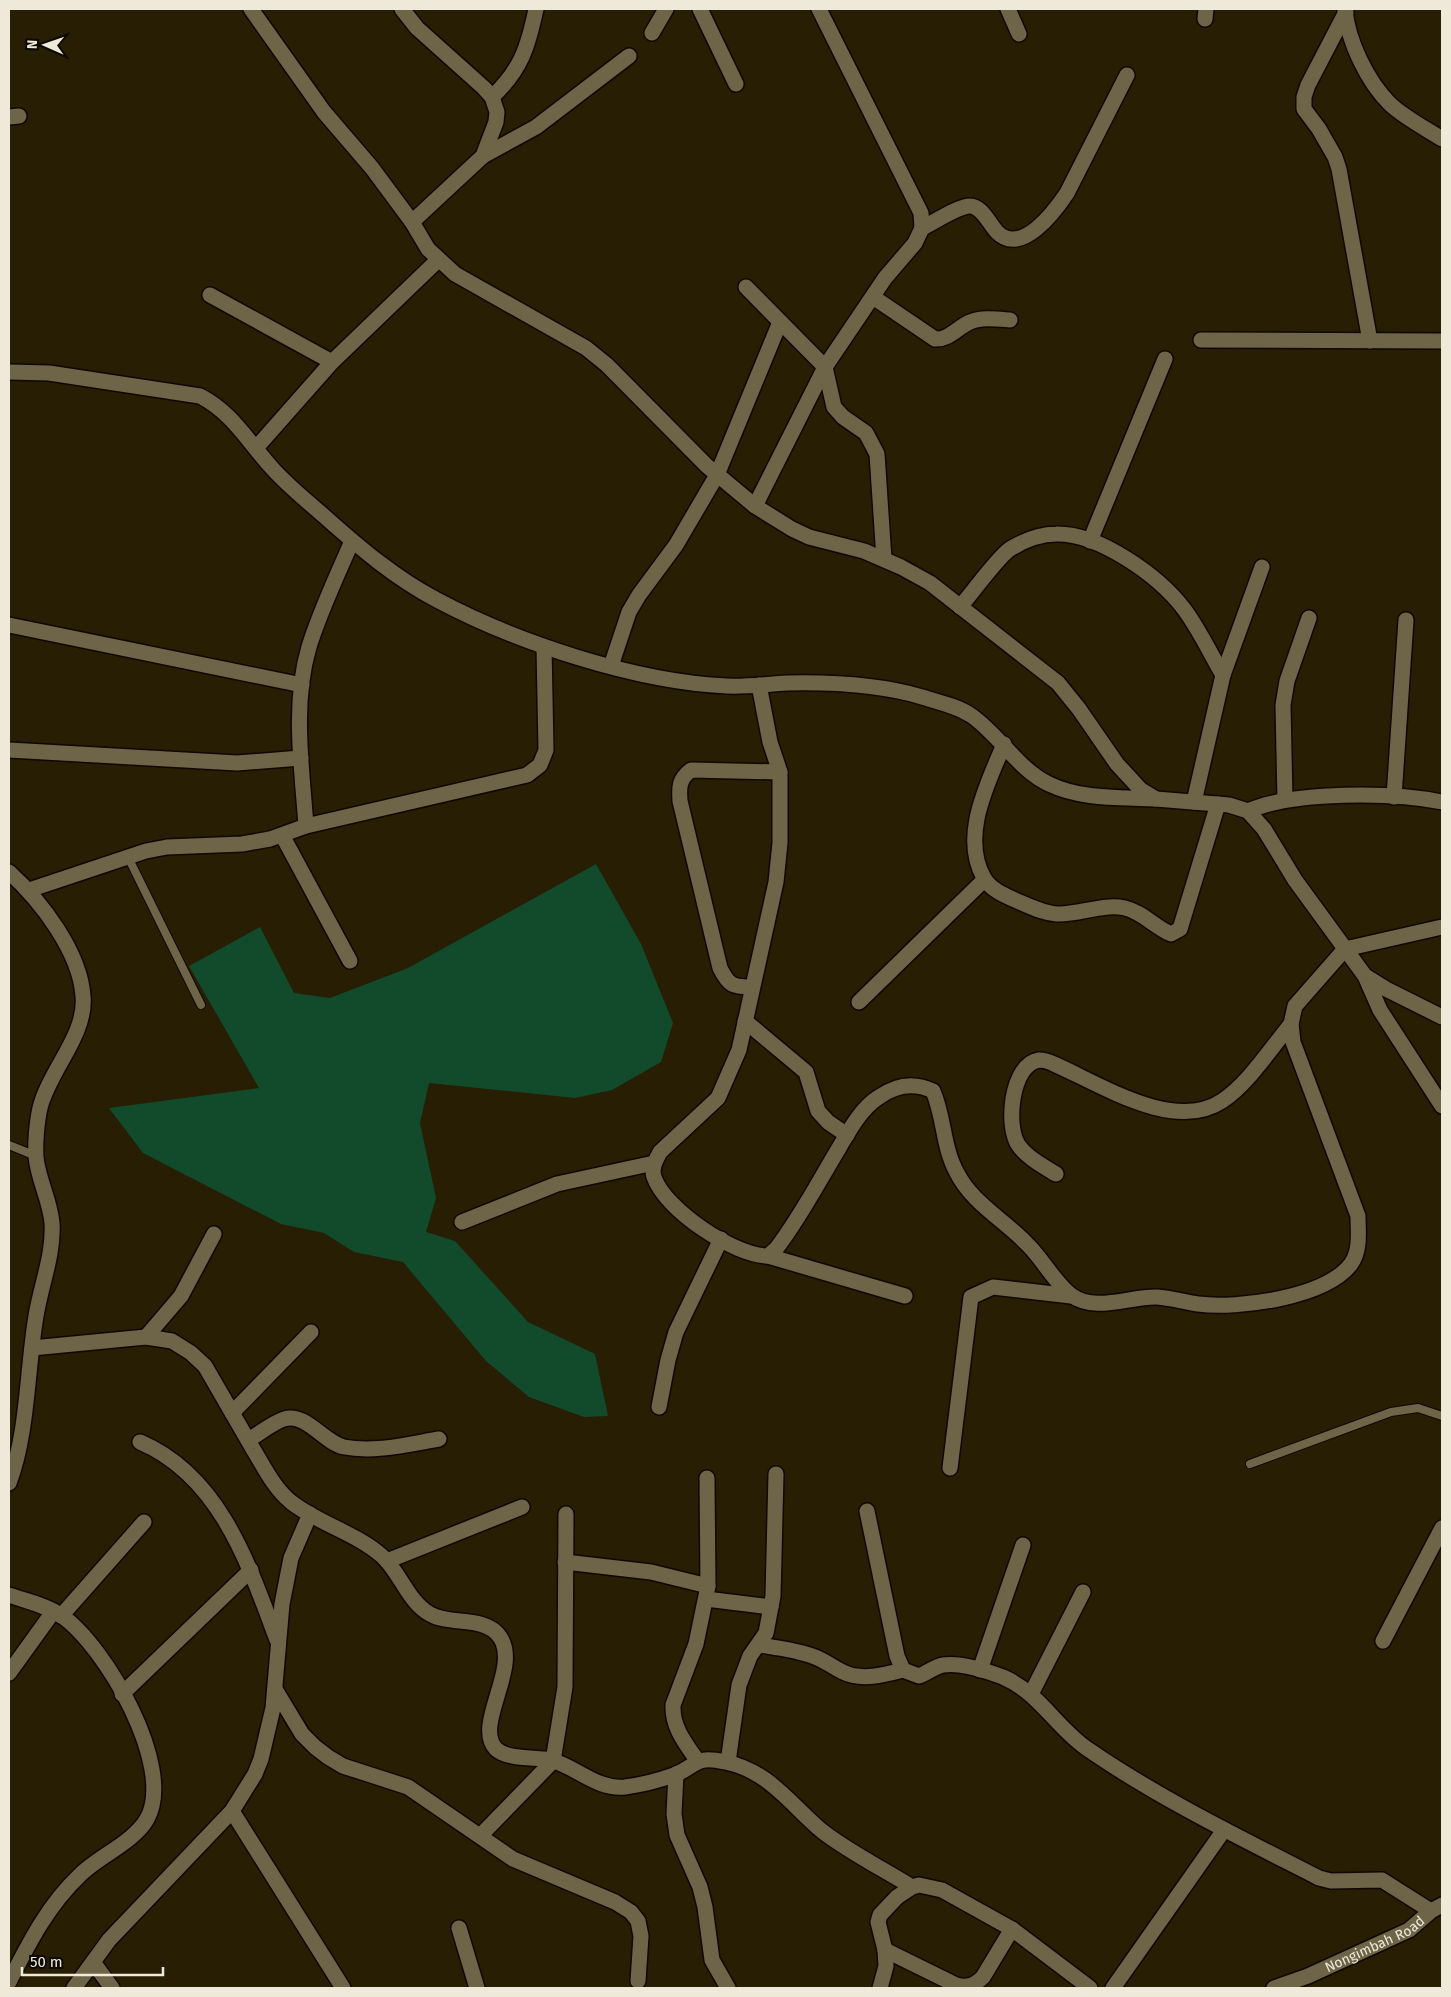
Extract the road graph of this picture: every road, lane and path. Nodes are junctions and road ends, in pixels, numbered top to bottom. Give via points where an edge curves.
1 (251, 9) edge
2 (402, 9) edge
3 (536, 9) edge
4 (666, 9) edge
5 (700, 9) edge
6 (819, 9) edge
7 (1008, 9) edge
8 (1346, 10) edge
9 (652, 32) dead end
10 (1019, 34) dead end
11 (629, 56) dead end
12 (1127, 74) dead end
13 (736, 84) dead end
14 (492, 97) junction
15 (1442, 139) edge
16 (483, 156) junction
17 (412, 222) junction
18 (922, 228) junction
19 (438, 260) junction
20 (746, 287) dead end
21 (210, 295) dead end
22 (873, 297) junction
23 (1010, 320) dead end
24 (780, 322) junction
25 (1201, 340) dead end
26 (1370, 340) junction
27 (1442, 341) edge
28 (1166, 359) dead end
29 (332, 362) junction
30 (825, 367) junction
31 (9, 372) edge
32 (256, 448) junction
33 (717, 475) junction
34 (755, 506) junction
35 (352, 541) junction
36 (1090, 541) junction
37 (884, 560) junction
38 (1262, 567) dead end
39 (960, 607) junction
40 (1309, 618) dead end
41 (1406, 620) dead end
42 (9, 625) edge
43 (544, 646) junction
44 (611, 666) junction
45 (1223, 674) junction
46 (302, 685) junction
47 (758, 685) junction
48 (1004, 744) junction
49 (9, 750) edge
50 (301, 758) junction
51 (780, 772) junction
52 (1394, 797) junction
53 (1156, 799) junction
54 (1285, 800) junction
55 (1194, 802) junction
56 (1442, 802) edge
57 (1218, 804) junction
58 (1248, 811) junction
59 (306, 826) junction
60 (282, 835) junction
61 (128, 857) junction
62 (9, 872) edge
63 (984, 880) junction
64 (29, 890) junction
65 (1442, 927) edge
66 (1344, 949) junction
67 (350, 962) dead end
68 (1365, 976) junction
69 (752, 987) junction
70 (859, 1002) dead end
71 (201, 1005) dead end
72 (1442, 1017) edge
73 (745, 1021) junction
74 (1291, 1024) junction
75 (1442, 1106) edge
76 (846, 1135) junction
77 (9, 1145) edge
78 (36, 1156) junction
79 (654, 1163) junction
80 (1056, 1174) dead end
81 (462, 1222) dead end
82 (214, 1234) dead end
83 (721, 1239) junction
84 (768, 1256) junction
85 (905, 1296) dead end
86 (1072, 1296) junction
87 (151, 1332) junction
88 (311, 1332) dead end
89 (32, 1348) junction
90 (659, 1407) dead end
91 (232, 1413) junction
92 (1442, 1416) edge
93 (248, 1440) junction
94 (439, 1440) dead end
95 (140, 1442) dead end
96 (1250, 1464) dead end
97 (950, 1468) dead end
98 (10, 1472) edge
99 (776, 1474) dead end
100 (707, 1478) dead end
101 (522, 1507) dead end
102 (867, 1511) dead end
103 (310, 1514) junction
104 (566, 1514) dead end
105 (144, 1522) dead end
106 (1442, 1528) edge
107 (1023, 1544) dead end
108 (387, 1560) junction
109 (565, 1562) junction
110 (251, 1570) junction
111 (1083, 1592) dead end
112 (706, 1593) junction
113 (9, 1595) edge
114 (771, 1607) junction
115 (57, 1614) junction
116 (1383, 1641) dead end
117 (279, 1644) junction
118 (759, 1645) junction
119 (903, 1670) junction
120 (980, 1670) junction
121 (9, 1672) edge
122 (275, 1689) junction
123 (122, 1694) junction
124 (1031, 1694) junction
125 (697, 1760) junction
126 (553, 1761) junction
127 (728, 1762) junction
128 (676, 1774) junction
129 (232, 1811) junction
130 (1224, 1830) junction
131 (481, 1835) junction
132 (912, 1887) junction
133 (1437, 1908) edge
134 (460, 1928) dead end
135 (1012, 1929) junction
136 (885, 1950) junction
137 (93, 1962) junction
138 (638, 1981) dead end
139 (9, 1982) edge
140 (976, 1986) edge
141 (1281, 1987) edge
142 (74, 1988) edge
143 (112, 1988) edge
144 (343, 1988) edge
145 (476, 1988) edge
146 (728, 1988) edge
147 (880, 1988) edge
148 (1090, 1988) edge
149 (1113, 1988) edge

1 - 17 street via 324,112
2 - 14 street via 417,28
3 - 14 street via 520,64 509,81
4 - 9 street
5 - 13 street
6 - 18 street via 921,212
7 - 10 street
8 - 15 street via 1354,44 1378,89 1391,104
8 - 26 street via 1308,85 1304,109 1335,157 1339,169
11 - 16 street via 536,127
12 - 18 street via 1067,192 1055,209 1026,237 1006,239 998,234 980,210 972,206
14 - 16 street via 497,112 496,122
16 - 17 street
17 - 19 street via 428,250
18 - 22 street
19 - 29 street
19 - 33 street via 455,274 586,348
20 - 24 street
21 - 29 street
22 - 23 street via 935,339 942,339 970,322
22 - 30 street
24 - 30 street
24 - 33 street
25 - 26 street
26 - 27 street
28 - 36 street
29 - 32 street
30 - 34 street
30 - 37 street via 834,406 866,433 877,454
31 - 32 street via 49,372 200,396 230,416
32 - 35 street via 287,484
33 - 34 street
33 - 44 street via 672,552 629,612
34 - 37 street via 809,537 855,548
35 - 43 street via 401,580 439,601
35 - 46 street via 308,649
36 - 39 street via 1056,534 1031,539 1008,550
36 - 45 street via 1125,559 1171,595 1184,609
37 - 39 street via 930,583
38 - 45 street
39 - 53 street via 1058,683 1117,764 1141,790
40 - 54 street via 1289,674 1283,706
41 - 52 street
42 - 46 street
43 - 44 street
43 - 59 street via 546,750 540,765 527,775
44 - 47 street via 674,681
45 - 55 street
46 - 50 street
47 - 48 street via 852,685 903,691 948,704 971,715
47 - 51 street
48 - 53 street via 1029,771 1068,792
48 - 63 street via 978,812 975,843
49 - 50 street via 237,763
50 - 59 street
51 - 69 street via 780,843 776,882
51 - 69 street via 691,770 682,777 680,788 680,801 720,968 735,987
52 - 54 street
52 - 56 street
53 - 55 street
54 - 58 street
55 - 57 street
57 - 58 street
57 - 63 street via 1183,921 1180,929 1171,934 1125,908 1044,913 1001,894
58 - 66 street via 1264,829
59 - 60 street
60 - 61 street via 242,844 146,850
60 - 67 street
61 - 64 street
61 - 71 lane
62 - 64 street
63 - 70 street
64 - 78 street via 68,946 84,998 71,1044 52,1077 40,1108
65 - 66 street
66 - 68 street
66 - 74 street via 1295,1006
68 - 72 street
68 - 75 street via 1380,1010
69 - 73 street
73 - 76 street via 806,1072 818,1111
73 - 79 street via 738,1050 718,1098 660,1152
74 - 80 street via 1237,1089 1210,1108 1190,1113 1146,1106 1054,1064 1040,1060 1032,1062 1013,1094 1012,1131 1018,1145 1031,1158
74 - 86 street via 1293,1042 1358,1216 1358,1242 1351,1263 1328,1283 1303,1294 1271,1300 1199,1304 1155,1297 1093,1303
76 - 84 street via 784,1240
76 - 86 street via 877,1097 897,1087 920,1085 933,1091 941,1110 954,1169 966,1188 1029,1245
77 - 78 lane
78 - 89 street via 52,1223
79 - 81 street via 557,1184
79 - 83 street via 654,1176 662,1192 691,1220
82 - 87 street via 171,1310
83 - 84 street via 746,1252
83 - 90 street via 676,1332
84 - 85 street
86 - 97 street via 994,1287 971,1297
87 - 89 street
87 - 91 street via 172,1341 205,1366
88 - 91 street
89 - 98 street
91 - 93 street
92 - 96 lane via 1418,1408 1391,1412
93 - 94 street via 285,1418 302,1422 343,1447 378,1448
93 - 103 street via 274,1484 290,1501
95 - 110 street via 158,1449 199,1483 238,1541
99 - 114 street
100 - 112 street
101 - 108 street
102 - 119 street via 897,1656
103 - 108 street via 373,1548
103 - 117 street via 291,1558 282,1604
104 - 109 street
105 - 115 street
106 - 116 street
107 - 120 street
108 - 126 street via 420,1607 429,1614 440,1619 478,1624 500,1638 505,1648 505,1666 490,1736 496,1749 509,1755
109 - 112 street via 650,1572
109 - 126 street via 565,1687
110 - 117 street
110 - 123 street
111 - 124 street
112 - 114 street
112 - 125 street via 696,1644 673,1705 675,1724
113 - 115 street
114 - 118 street via 766,1632
115 - 121 street
115 - 123 street via 76,1629
117 - 122 street
118 - 119 street via 802,1653 856,1676 884,1675
118 - 127 street via 743,1670 739,1685
119 - 120 street via 920,1676 943,1665
120 - 124 street via 1002,1677
122 - 129 street via 261,1759
122 - 131 street via 302,1734 328,1757 343,1766 408,1787
123 - 139 street via 136,1716 146,1742 152,1772 152,1798 147,1819 135,1834 81,1873 60,1894
124 - 130 street via 1089,1750
125 - 127 street
125 - 128 street
126 - 128 street via 608,1786 625,1787
126 - 131 street
127 - 132 street via 765,1778 823,1831
128 - 146 street via 674,1814 677,1835 700,1887 712,1960
129 - 137 street via 109,1940
129 - 144 street
130 - 133 street via 1319,1878 1332,1881 1382,1880
130 - 149 street
131 - 138 street via 513,1859 615,1902 631,1912 638,1921 641,1936
132 - 135 street via 942,1890
132 - 136 street via 880,1915 878,1922
133 - 141 street, Nongimbah Road via 1409,1930
134 - 145 street
135 - 140 street
135 - 148 street
136 - 140 street via 956,1985
136 - 147 street via 886,1966
137 - 142 street
137 - 143 street

